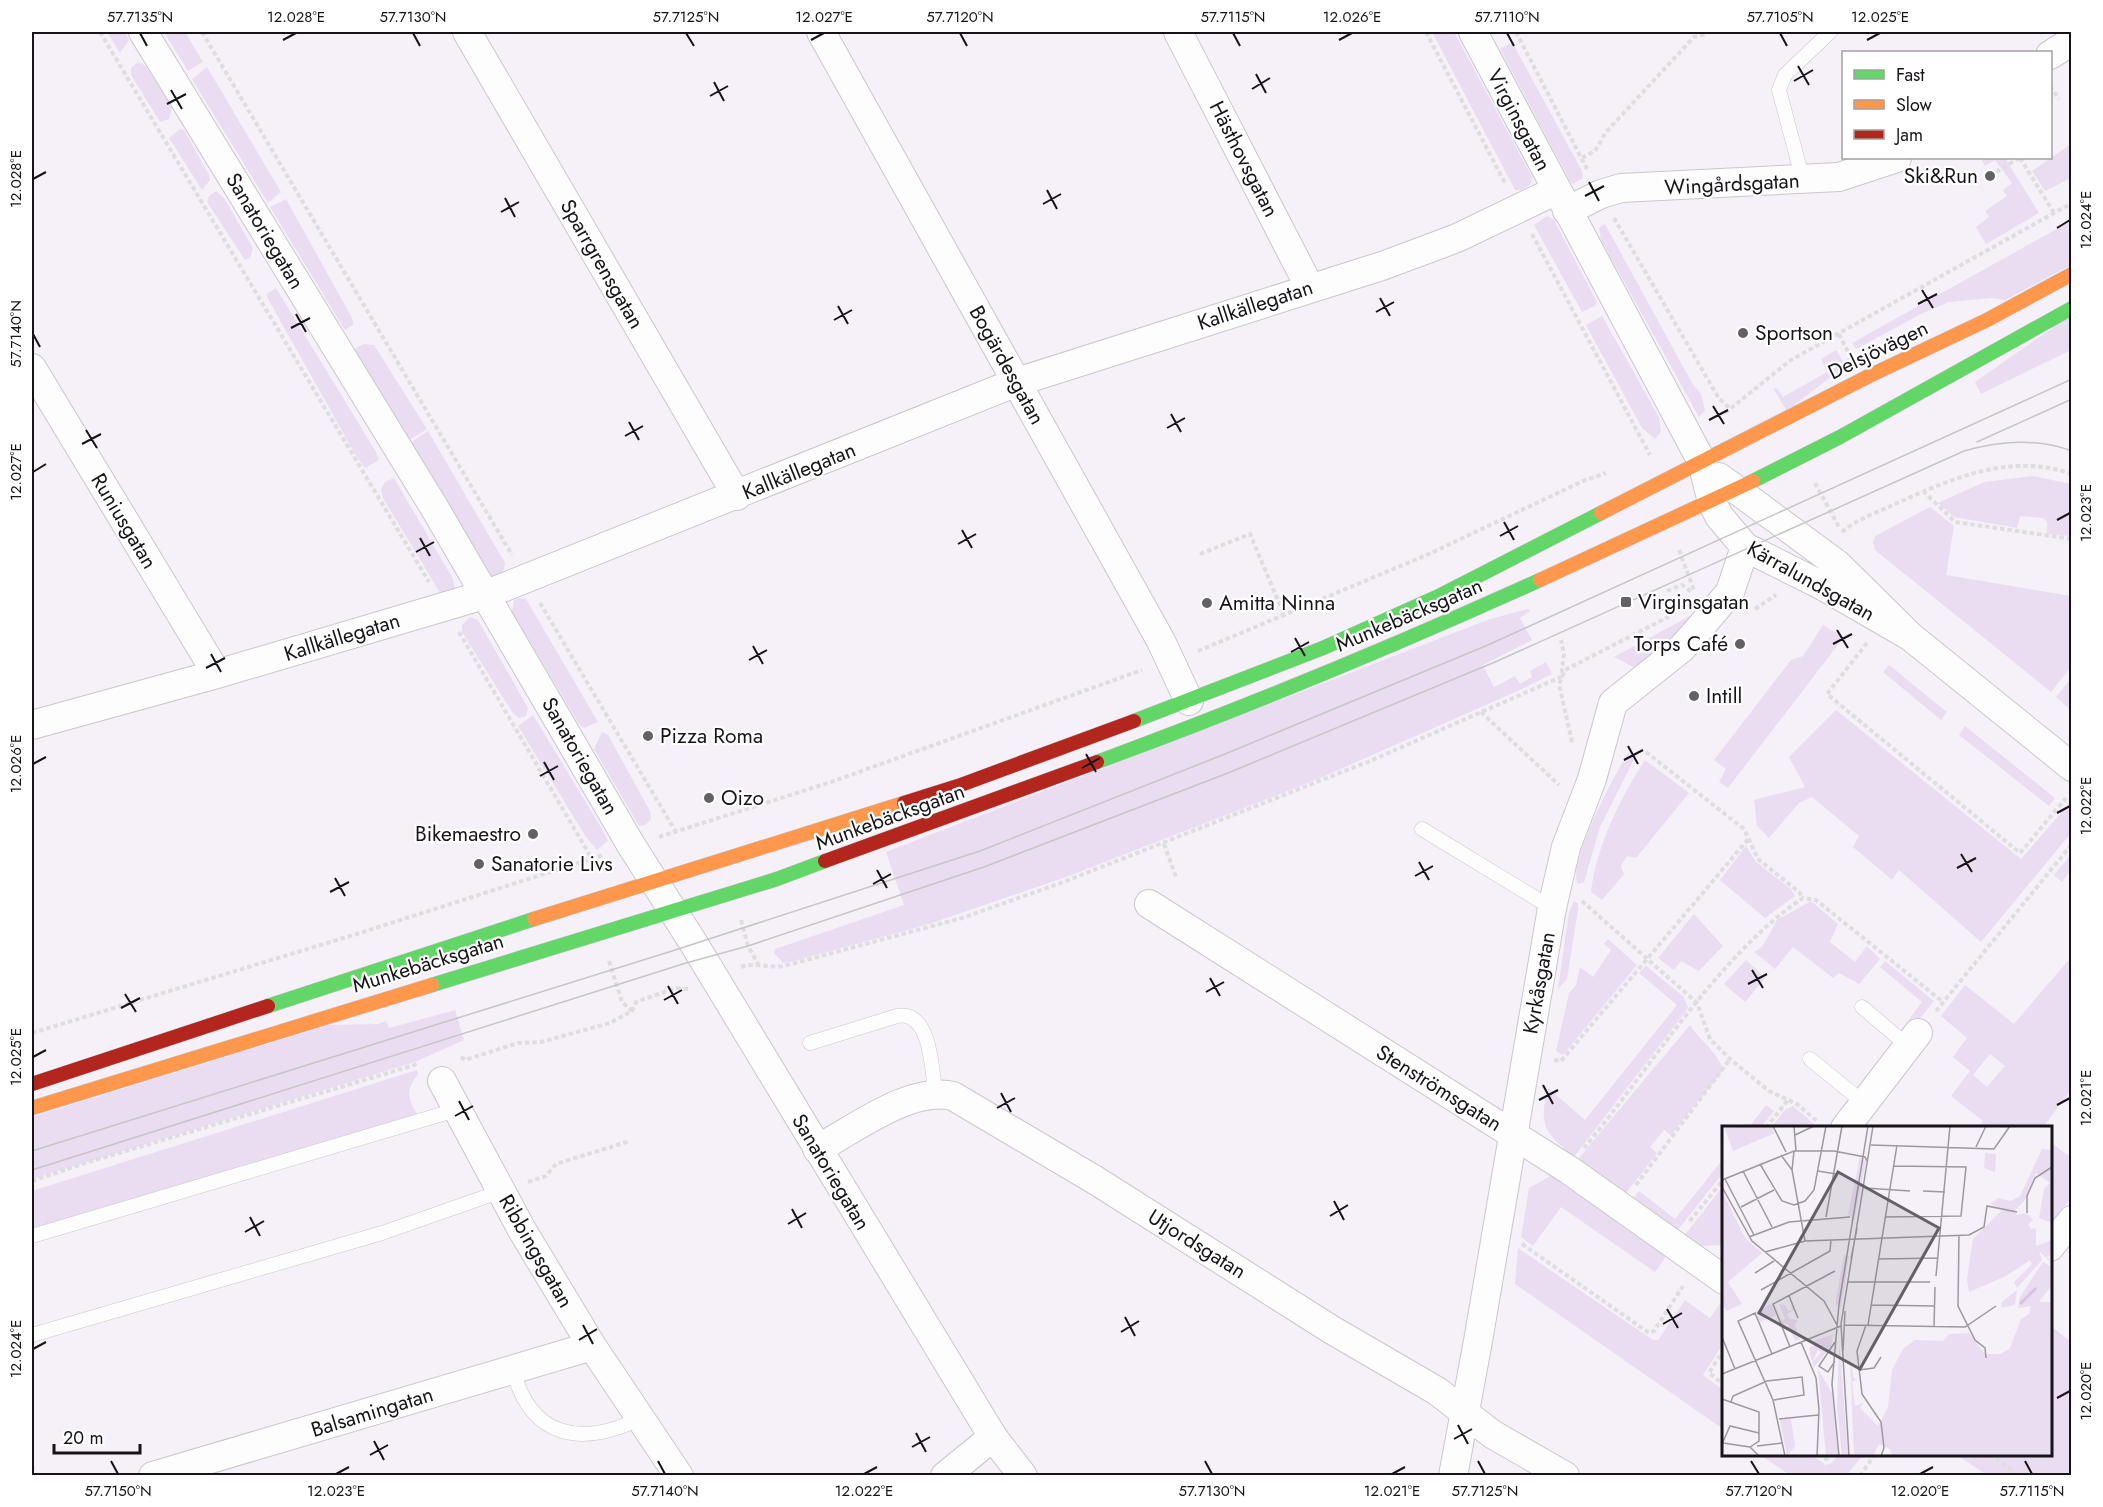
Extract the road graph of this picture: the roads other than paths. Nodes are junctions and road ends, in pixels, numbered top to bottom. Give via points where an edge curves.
1 (143, 32) edge
2 (467, 32) edge
3 (821, 32) edge
4 (1178, 32) edge
5 (1473, 32) edge
6 (1830, 32) edge
7 (2072, 41) edge
8 (2052, 54) edge
9 (1895, 159) edge
10 (1803, 180) junction
11 (1562, 201) junction
12 (2072, 274) edge
13 (1310, 288) junction
14 (2072, 308) edge
15 (32, 368) edge
16 (1017, 382) junction
17 (1702, 462) junction
18 (1773, 472) junction
19 (737, 496) junction
20 (1724, 496) junction
21 (1770, 516) junction
22 (1745, 547) junction
23 (486, 594) junction
24 (1911, 637) junction
25 (217, 674) junction
26 (1189, 701) junction
27 (32, 725) edge
28 (2072, 767) edge
29 (1422, 829) dead end
30 (653, 881) junction
31 (1554, 898) junction
32 (1149, 904) dead end
33 (673, 912) junction
34 (1862, 1007) dead end
35 (1913, 1039) joint
36 (810, 1043) dead end
37 (1810, 1059) dead end
38 (434, 1072) road end
39 (32, 1084) edge
40 (935, 1093) junction
41 (1864, 1103) junction
42 (32, 1108) edge
43 (459, 1109) junction
44 (1847, 1126) edge
45 (1513, 1134) junction
46 (817, 1149) junction
47 (502, 1191) junction
48 (2072, 1221) edge
49 (32, 1236) edge
50 (2052, 1244) edge
51 (1717, 1274) edge
52 (32, 1335) edge
53 (592, 1346) junction
54 (513, 1370) junction
55 (1464, 1413) junction
56 (641, 1418) junction
57 (993, 1437) junction
58 (153, 1476) edge
59 (679, 1476) edge
60 (945, 1476) edge
61 (1023, 1476) edge
62 (1453, 1476) edge
63 (1564, 1476) edge

1 - 23 street, Sanatoriegatan
2 - 19 street, Sparrgrensgatan
3 - 16 street, Bogärdesgatan
4 - 13 street, Hästhovsgatan
5 - 11 street, Virginsgatan
6 - 10 lane via 1785,75 1779,90
7 - 8 street
9 - 10 street, Wingårdsgatan via 1839,177
10 - 11 street, Wingårdsgatan via 1621,188
11 - 13 street, Kallkällegatan via 1519,209 1457,238
11 - 17 street, Virginsgatan
12 - 17 street, Delsjövägen
13 - 16 street, Kallkällegatan
14 - 18 street
15 - 25 street, Runiusgatan
16 - 19 street, Kallkällegatan
16 - 26 street, Bogärdesgatan via 1172,661
17 - 20 street, Kärralundsgatan
17 - 26 street, Munkebäcksgatan via 1439,596 1323,648
18 - 20 street
18 - 21 street, Kärralundsgatan
19 - 23 street, Kallkällegatan
20 - 21 street, Kärralundsgatan
20 - 22 street, Kärralundsgatan via 1731,534
20 - 33 street, Munkebäcksgatan via 1423,633 1213,720 840,858
21 - 24 street, Kärralundsgatan via 1837,564
22 - 24 street, Kärralundsgatan
22 - 31 street, Kyrkåsgatan via 1730,592 1698,630 1682,648 1613,703 1592,779 1566,847
23 - 25 street, Kallkällegatan
23 - 30 street, Sanatoriegatan
24 - 28 street, Kärralundsgatan
25 - 27 street, Kallkällegatan
26 - 30 street, Munkebäcksgatan via 958,786
29 - 31 lane
30 - 33 street, Sanatoriegatan
30 - 39 street, Munkebäcksgatan
31 - 45 street, Kyrkåsgatan
32 - 45 street, Stenströmsgatan
33 - 42 street, Munkebäcksgatan
33 - 46 street, Sanatoriegatan
34 - 35 lane
35 - 41 street
36 - 40 lane via 907,1014 921,1024 932,1062
37 - 41 lane
38 - 43 street, Ribbingsgatan
40 - 46 street via 912,1098
40 - 55 street, Utjordsgatan via 953,1096 1095,1180 1332,1330 1437,1391
41 - 44 street
43 - 47 street, Ribbingsgatan
43 - 49 lane
45 - 51 street, Stenströmsgatan
45 - 55 street, Kyrkåsgatan
46 - 57 street, Sanatoriegatan
47 - 52 lane via 382,1233
47 - 53 street, Ribbingsgatan
48 - 50 street
53 - 54 street, Balsamingatan
53 - 56 street, Ribbingsgatan
54 - 56 lane via 525,1404 555,1428 594,1434
54 - 58 street, Balsamingatan
55 - 62 street, Kyrkåsgatan
55 - 63 street, Utjordsgatan
56 - 59 street, Ribbingsgatan
57 - 60 street
57 - 61 street, Sanatoriegatan

